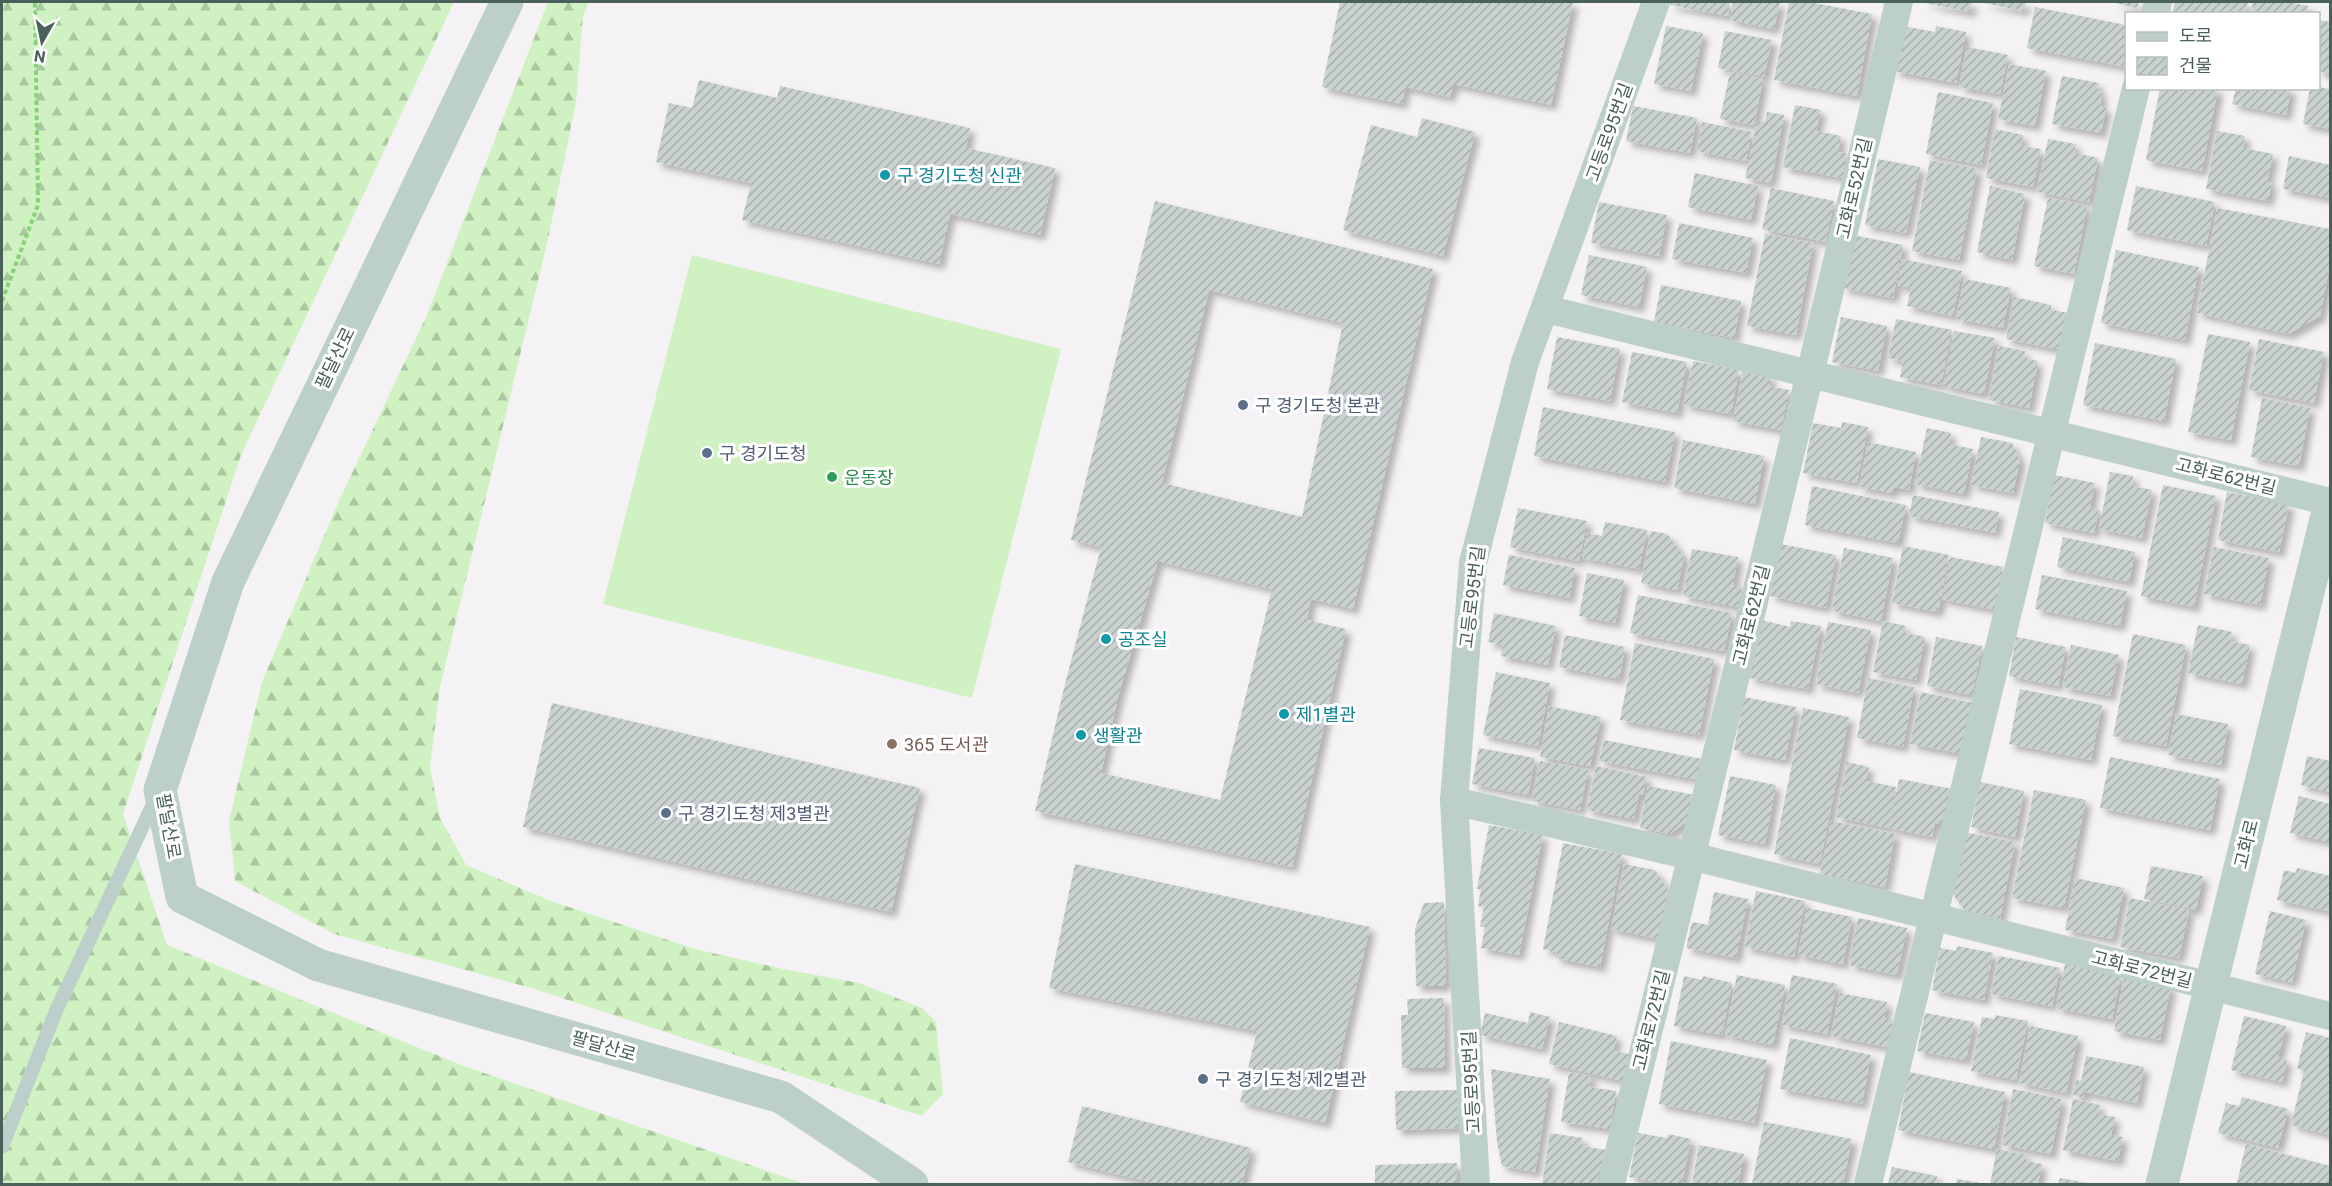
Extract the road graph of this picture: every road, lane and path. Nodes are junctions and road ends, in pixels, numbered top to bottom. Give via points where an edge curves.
1 (35, 2) edge
2 (507, 2) edge
3 (1656, 2) edge
4 (1899, 2) edge
5 (2136, 90) edge
6 (2, 301) edge
7 (1546, 309) junction
8 (1810, 374) junction
9 (2051, 434) junction
10 (2331, 502) edge
11 (160, 790) junction
12 (1454, 801) junction
13 (1691, 856) junction
14 (1934, 916) junction
15 (2210, 987) junction
16 (2331, 1016) edge
17 (2, 1147) edge
18 (912, 1185) edge
19 (1476, 1185) edge
20 (1611, 1185) edge
21 (1868, 1185) edge
22 (2162, 1185) edge

1 - 6 path via 38,205
2 - 11 street, 팔달산로 via 228,582
3 - 7 street, 고등로95번길
4 - 8 street, 고화로52번길
5 - 9 street
7 - 8 street, 고화로62번길
7 - 12 street, 고등로95번길 via 1525,362 1473,563
8 - 9 street, 고화로62번길
8 - 13 street, 고화로62번길
9 - 10 street, 고화로62번길
9 - 14 street
10 - 15 street, 고화로
11 - 17 lane via 57,1011
11 - 18 street, 팔달산로 via 182,897 318,965 781,1097
12 - 13 street, 고화로72번길
12 - 19 street, 고등로95번길
13 - 14 street, 고화로72번길
13 - 20 street, 고화로72번길
14 - 15 street, 고화로72번길
14 - 21 street
15 - 16 street, 고화로72번길
15 - 22 street, 고화로

